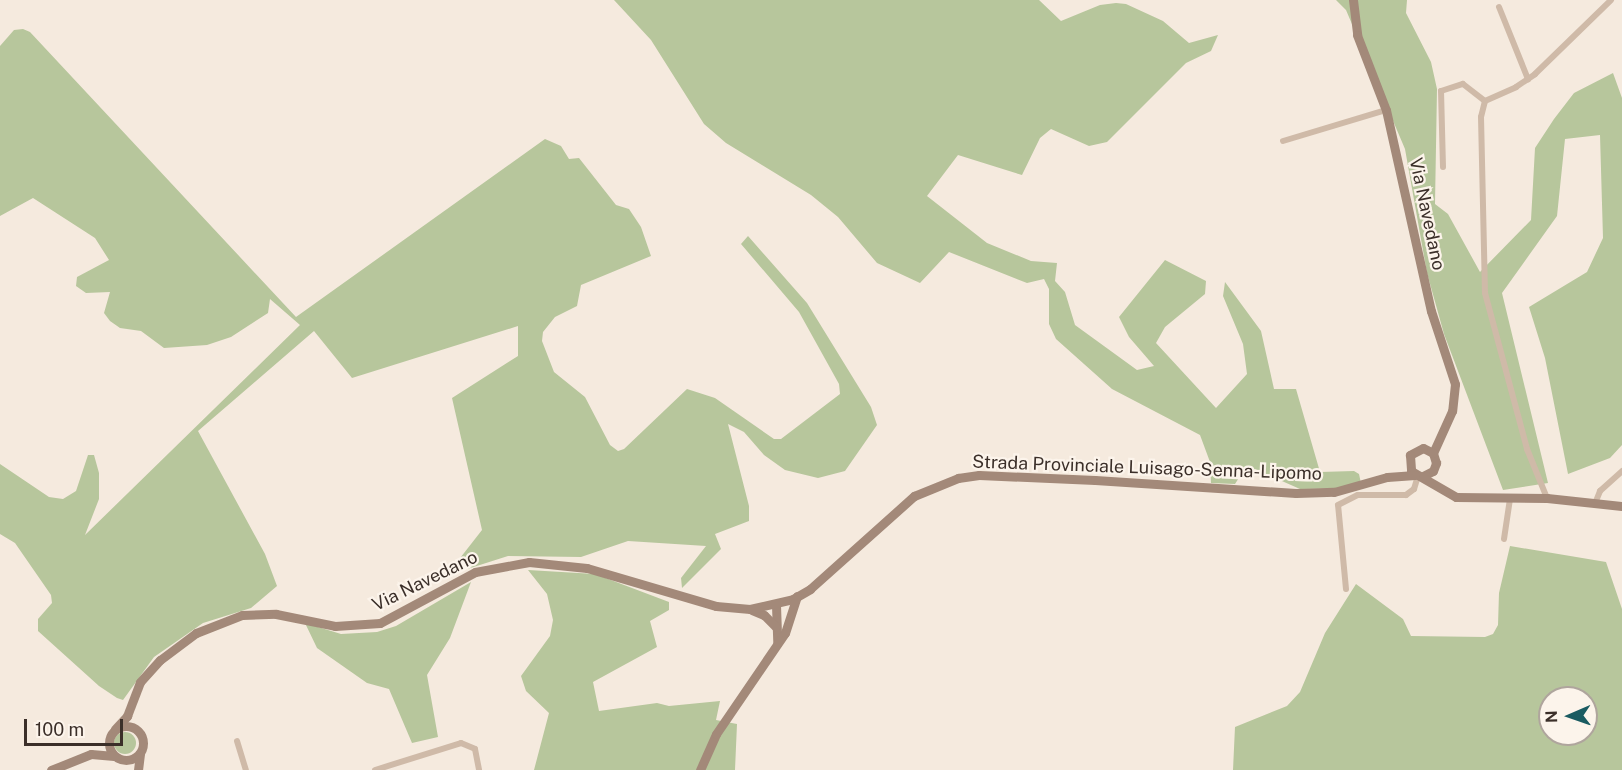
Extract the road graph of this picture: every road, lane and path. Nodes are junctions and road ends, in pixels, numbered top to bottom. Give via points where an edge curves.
1 (1353, 0) edge
2 (1611, 0) edge
3 (1499, 7) dead end
4 (1528, 79) junction
5 (1485, 101) junction
6 (1386, 110) junction
7 (1284, 141) dead end
8 (1443, 167) dead end
9 (1440, 434) junction
10 (1423, 448) junction
11 (1433, 453) junction
12 (1408, 464) junction
13 (1434, 469) junction
14 (1622, 471) edge
15 (1419, 476) junction
16 (1387, 477) junction
17 (1438, 485) junction
18 (1547, 498) junction
19 (1509, 499) junction
20 (1596, 501) junction
21 (1622, 506) edge
22 (1504, 539) dead end
23 (1346, 589) dead end
24 (797, 596) junction
25 (776, 605) junction
26 (750, 609) junction
27 (789, 620) junction
28 (775, 626) junction
29 (776, 649) junction
30 (131, 701) junction
31 (138, 731) junction
32 (112, 734) junction
33 (237, 741) dead end
34 (140, 753) junction
35 (91, 754) junction
36 (114, 756) junction
37 (126, 760) junction
38 (51, 770) edge
39 (137, 770) edge
40 (246, 770) edge
41 (375, 770) edge
42 (479, 770) edge
43 (699, 770) edge

1 - 6 street, Via Navedano via 1357,35
2 - 4 street
3 - 4 street
4 - 5 street
5 - 8 street via 1463,84 1441,91
5 - 18 street via 1481,117 1485,294 1527,449
6 - 7 street
6 - 9 street, Via Navedano via 1431,311 1455,384 1452,411
9 - 10 street, Via Navedano
9 - 11 street, Via Navedano
10 - 11 street
10 - 12 street via 1412,452
11 - 13 street
12 - 15 street
12 - 16 street, Strada Provinciale Luisago-Senna-Lipomo
13 - 15 street
13 - 17 street
14 - 20 street via 1600,491
15 - 16 street, Strada Provinciale Luisago-Senna-Lipomo
15 - 17 street
15 - 23 street via 1414,489 1406,495 1358,495 1338,506
16 - 24 street, Strada Provinciale Luisago-Senna-Lipomo via 1334,492 1296,493 979,475 958,478 914,496
17 - 19 street via 1456,497
18 - 19 street
18 - 20 street
19 - 22 street
20 - 21 street
24 - 25 street, Via Navedano
24 - 27 street
25 - 26 street, Via Navedano
25 - 27 street
25 - 28 street
26 - 28 street
26 - 30 street, Via Navedano via 716,606 587,568 529,562 492,566 467,576 396,618 366,626 335,626 264,614 228,618 169,652 140,682
27 - 29 street
28 - 29 street
29 - 43 street via 716,734
30 - 31 street via 132,719
30 - 32 street, Via Navedano via 127,716
31 - 32 street via 127,726
31 - 34 street via 143,741
32 - 35 street, Via Navedano
32 - 36 street
33 - 40 street
34 - 37 street
34 - 39 street
35 - 36 street
35 - 38 street
36 - 37 street
37 - 39 street
41 - 42 street via 461,743 475,749

